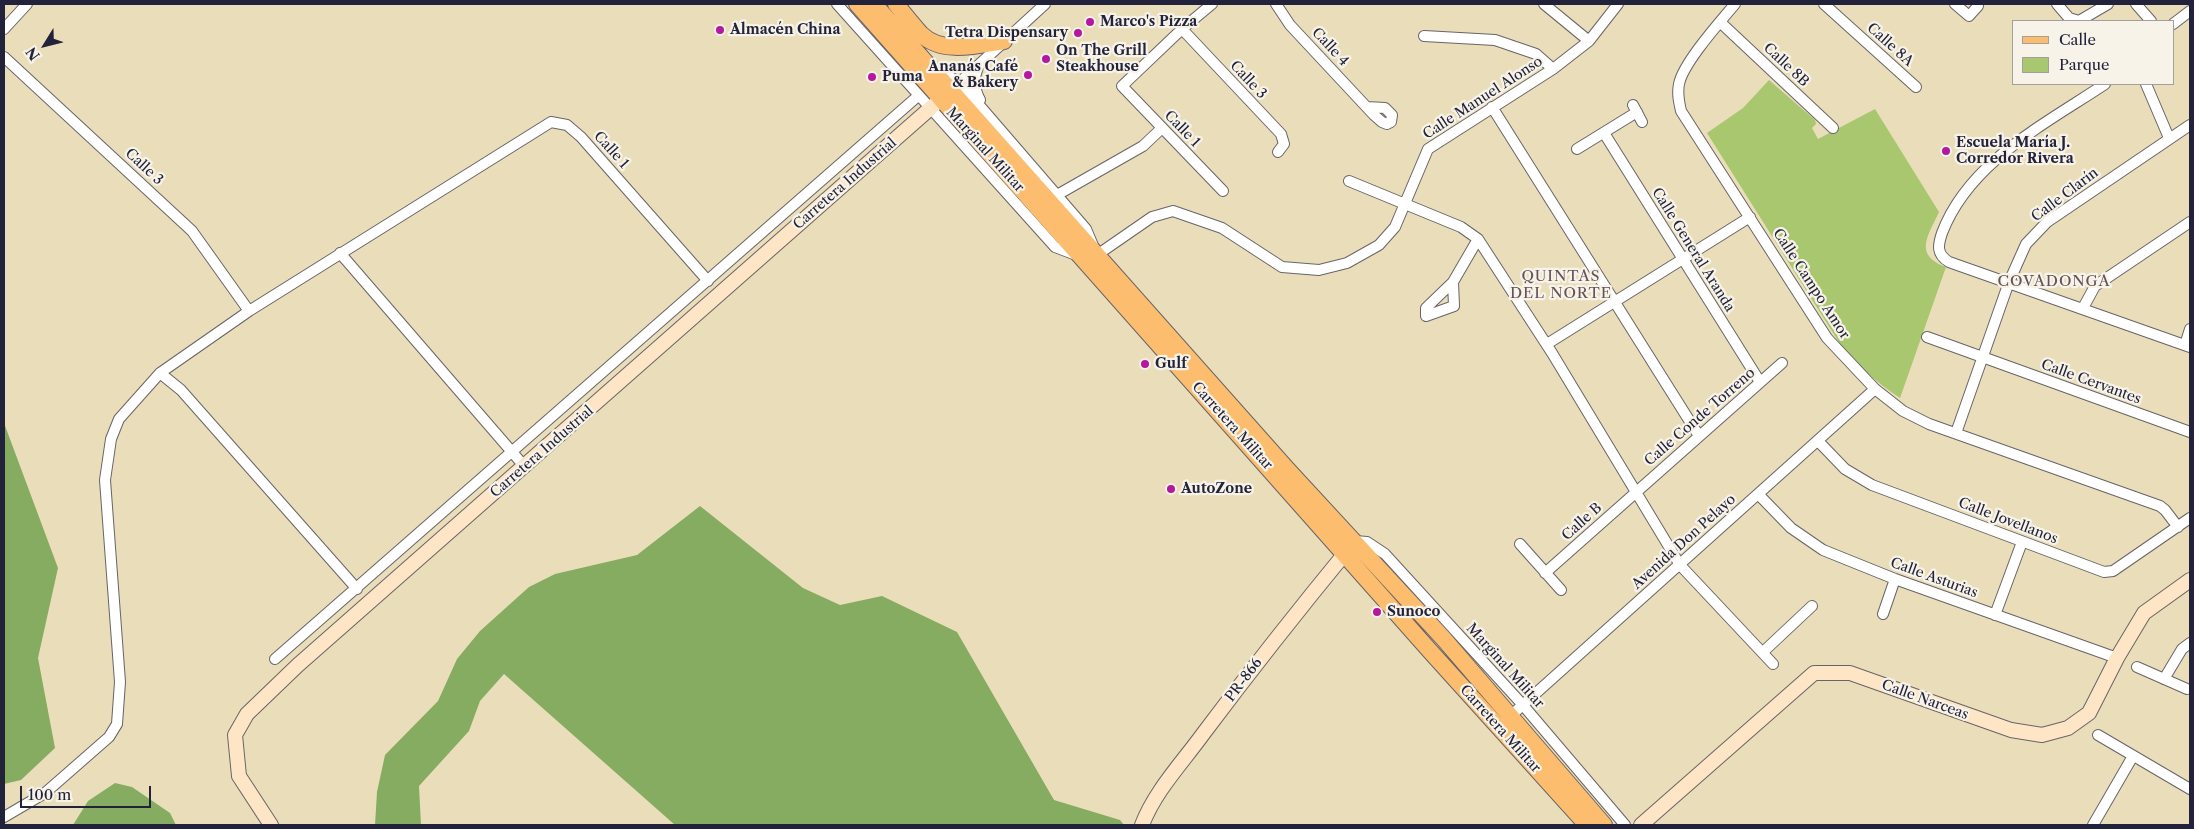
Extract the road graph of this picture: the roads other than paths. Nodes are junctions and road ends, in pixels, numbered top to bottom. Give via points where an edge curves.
1 (27, 4) edge
2 (837, 4) edge
3 (857, 4) edge
4 (874, 4) edge
5 (896, 4) edge
6 (1044, 4) edge
7 (1212, 4) edge
8 (1276, 4) edge
9 (1544, 4) edge
10 (1618, 4) edge
11 (1734, 4) edge
12 (1824, 4) edge
13 (1955, 4) edge
14 (2057, 4) edge
15 (2108, 4) edge
16 (2136, 4) edge
17 (1978, 6) dead end
18 (2190, 11) edge
19 (2076, 20) edge
20 (2081, 20) edge
21 (2150, 20) edge
22 (1720, 22) junction
23 (2174, 23) edge
24 (4, 29) edge
25 (1182, 29) junction
26 (1424, 36) dead end
27 (1004, 41) junction
28 (1589, 41) junction
29 (4, 57) edge
30 (978, 65) junction
31 (1553, 69) junction
32 (2104, 85) edge
33 (2146, 85) edge
34 (1916, 87) dead end
35 (946, 95) junction
36 (918, 96) junction
37 (1367, 106) dead end
38 (1492, 107) junction
39 (984, 110) junction
40 (1642, 122) dead end
41 (2190, 125) edge
42 (1162, 128) junction
43 (1833, 128) dead end
44 (1604, 133) junction
45 (2169, 138) junction
46 (1577, 149) dead end
47 (1278, 152) dead end
48 (1349, 181) dead end
49 (1223, 191) dead end
50 (1057, 196) junction
51 (1405, 204) junction
52 (1750, 217) junction
53 (2190, 222) edge
54 (1478, 239) junction
55 (340, 253) junction
56 (1090, 256) junction
57 (1683, 259) junction
58 (708, 281) junction
59 (1453, 282) dead end
60 (2009, 282) junction
61 (1615, 302) junction
62 (2083, 308) junction
63 (248, 311) junction
64 (2190, 329) edge
65 (1927, 337) dead end
66 (1547, 344) junction
67 (2187, 346) edge
68 (1983, 358) junction
69 (1782, 363) dead end
70 (160, 373) junction
71 (1760, 382) junction
72 (1875, 390) junction
73 (2190, 432) edge
74 (1956, 434) junction
75 (1698, 436) junction
76 (1818, 441) junction
77 (512, 452) junction
78 (525, 467) junction
79 (1637, 491) junction
80 (1758, 494) junction
81 (2190, 518) edge
82 (2178, 526) junction
83 (2022, 542) junction
84 (1520, 544) dead end
85 (1350, 548) junction
86 (1680, 565) junction
87 (1545, 573) junction
88 (1895, 579) junction
89 (2190, 580) edge
90 (357, 589) junction
91 (1561, 590) dead end
92 (1812, 606) dead end
93 (1883, 614) dead end
94 (1995, 615) junction
95 (2190, 643) edge
96 (1763, 652) junction
97 (2117, 658) junction
98 (274, 659) dead end
99 (1773, 664) dead end
100 (2137, 667) dead end
101 (2164, 679) junction
102 (2187, 689) dead end
103 (1516, 710) junction
104 (1499, 728) junction
105 (2098, 735) dead end
106 (2133, 756) junction
107 (2190, 789) edge
108 (1608, 806) junction
109 (4, 817) edge
110 (271, 825) edge
111 (1142, 825) edge
112 (1587, 825) edge
113 (1604, 825) edge
114 (1615, 825) edge
115 (1625, 825) edge
116 (1641, 825) edge
117 (2093, 825) edge

1 - 24 street
2 - 36 street, Marginal Militar
3 - 35 main road, Carretera Militar
4 - 35 main road, Carretera Militar via 921,56
5 - 27 main road via 922,35 941,45 953,47
6 - 27 street
7 - 25 street
8 - 37 street, Calle 4 via 1290,25
9 - 28 street
10 - 28 street, Calle Manuel Alonso
11 - 22 street, Calle Campo Amor
12 - 34 street, Calle 8A
13 - 17 street via 1969,16
14 - 19 street
15 - 20 street
16 - 21 street
18 - 23 street
22 - 43 street, Calle 8B
22 - 52 street, Calle Campo Amor via 1685,70 1679,83 1678,97 1681,111
25 - 42 street, Calle 1 via 1122,86
25 - 47 street, Calle 3 via 1281,134 1284,144
26 - 31 street via 1495,40 1536,54
27 - 30 street
28 - 31 street, Calle Manuel Alonso
29 - 63 street, Calle 3 via 192,231
30 - 35 street
30 - 39 street via 974,87
31 - 38 street, Calle Manuel Alonso
32 - 60 street via 1999,156 1976,177 1948,217 1938,245 1940,255 1949,262
33 - 45 street
35 - 36 street, Marginal Militar
35 - 39 street, Marginal Militar
35 - 56 main road, Carretera Militar
35 - 56 street, Marginal Militar via 1055,246
35 - 78 street, Carretera Industrial
36 - 58 street
38 - 51 street, Calle Manuel Alonso via 1428,149
38 - 61 street
39 - 50 street, Marginal Militar
40 - 44 street via 1635,109
41 - 45 street, Calle Clarín
42 - 49 street, Calle 1
42 - 50 street via 1143,146
44 - 46 street
44 - 57 street, Calle General Aranda
45 - 60 street, Calle Clarín via 2047,222 2026,244
48 - 51 street
50 - 56 street, Marginal Militar via 1086,230
51 - 54 street via 1461,227
51 - 56 street, Calle Manuel Alonso via 1395,227 1379,245 1347,263 1319,270 1282,267 1222,228 1173,211 1152,217
52 - 57 street
52 - 72 street, Calle Campo Amor via 1827,338
53 - 62 street via 2096,286
54 - 59 street
54 - 66 street
55 - 58 street, Calle 1 via 550,122 567,125 580,137
55 - 63 street, Calle 1
55 - 77 street
56 - 85 main road, Carretera Militar
57 - 61 street
57 - 71 street, Calle General Aranda
58 - 77 street
60 - 62 street
60 - 68 street, Calle Clarín
61 - 66 street
61 - 75 street
62 - 67 street
63 - 70 street, Calle 1
64 - 67 street
65 - 68 street, Calle Cervantes
66 - 79 street
68 - 73 street, Calle Cervantes
68 - 74 street, Calle Clarín
69 - 71 street, Calle Conde Torreno
70 - 90 street via 181,390
70 - 109 street, Calle 1 via 119,419 111,440 105,480 120,682 118,724 109,737 45,793
71 - 75 street, Calle Conde Torreno
72 - 74 street, Calle Campo Amor via 1904,411
72 - 76 street, Avenida Don Pelayo
74 - 82 street, Calle Campo Amor via 2160,506
75 - 79 street, Calle Conde Torreno
76 - 80 street, Avenida Don Pelayo
76 - 83 street, Calle Jovellanos via 1845,469 1872,485
77 - 78 street
77 - 90 street
78 - 110 street, Carretera Industrial via 298,665 247,714 235,736 239,776
79 - 86 street
79 - 87 street, Calle B
80 - 86 street, Avenida Don Pelayo
80 - 88 street, Calle Asturias via 1790,528 1823,550
81 - 82 street, Calle Jovellanos
82 - 83 street, Calle Jovellanos via 2109,572
83 - 94 street
84 - 87 street
85 - 103 main road, Carretera Militar
85 - 104 main road, Carretera Militar
85 - 111 street, PR-866 / PR-866 via 1265,651 1153,802
86 - 96 street
86 - 103 street, Avenida Don Pelayo
87 - 91 street
88 - 93 street
88 - 94 street, Calle Asturias
89 - 97 street, Calle Narceas via 2144,613
90 - 98 street
92 - 96 street
94 - 97 street, Calle Asturias
95 - 101 street via 2182,649
96 - 99 street
97 - 116 street, Calle Narceas via 2089,713 2068,728 2042,735 2011,730 1850,673 1814,673
100 - 101 street
101 - 102 street
103 - 104 street, Avenida Don Pelayo
103 - 108 street, Marginal Militar
103 - 113 main road, Carretera Militar
104 - 112 main road, Carretera Militar
105 - 106 street
106 - 107 street
106 - 117 street
108 - 114 street
108 - 115 street, Marginal Militar

